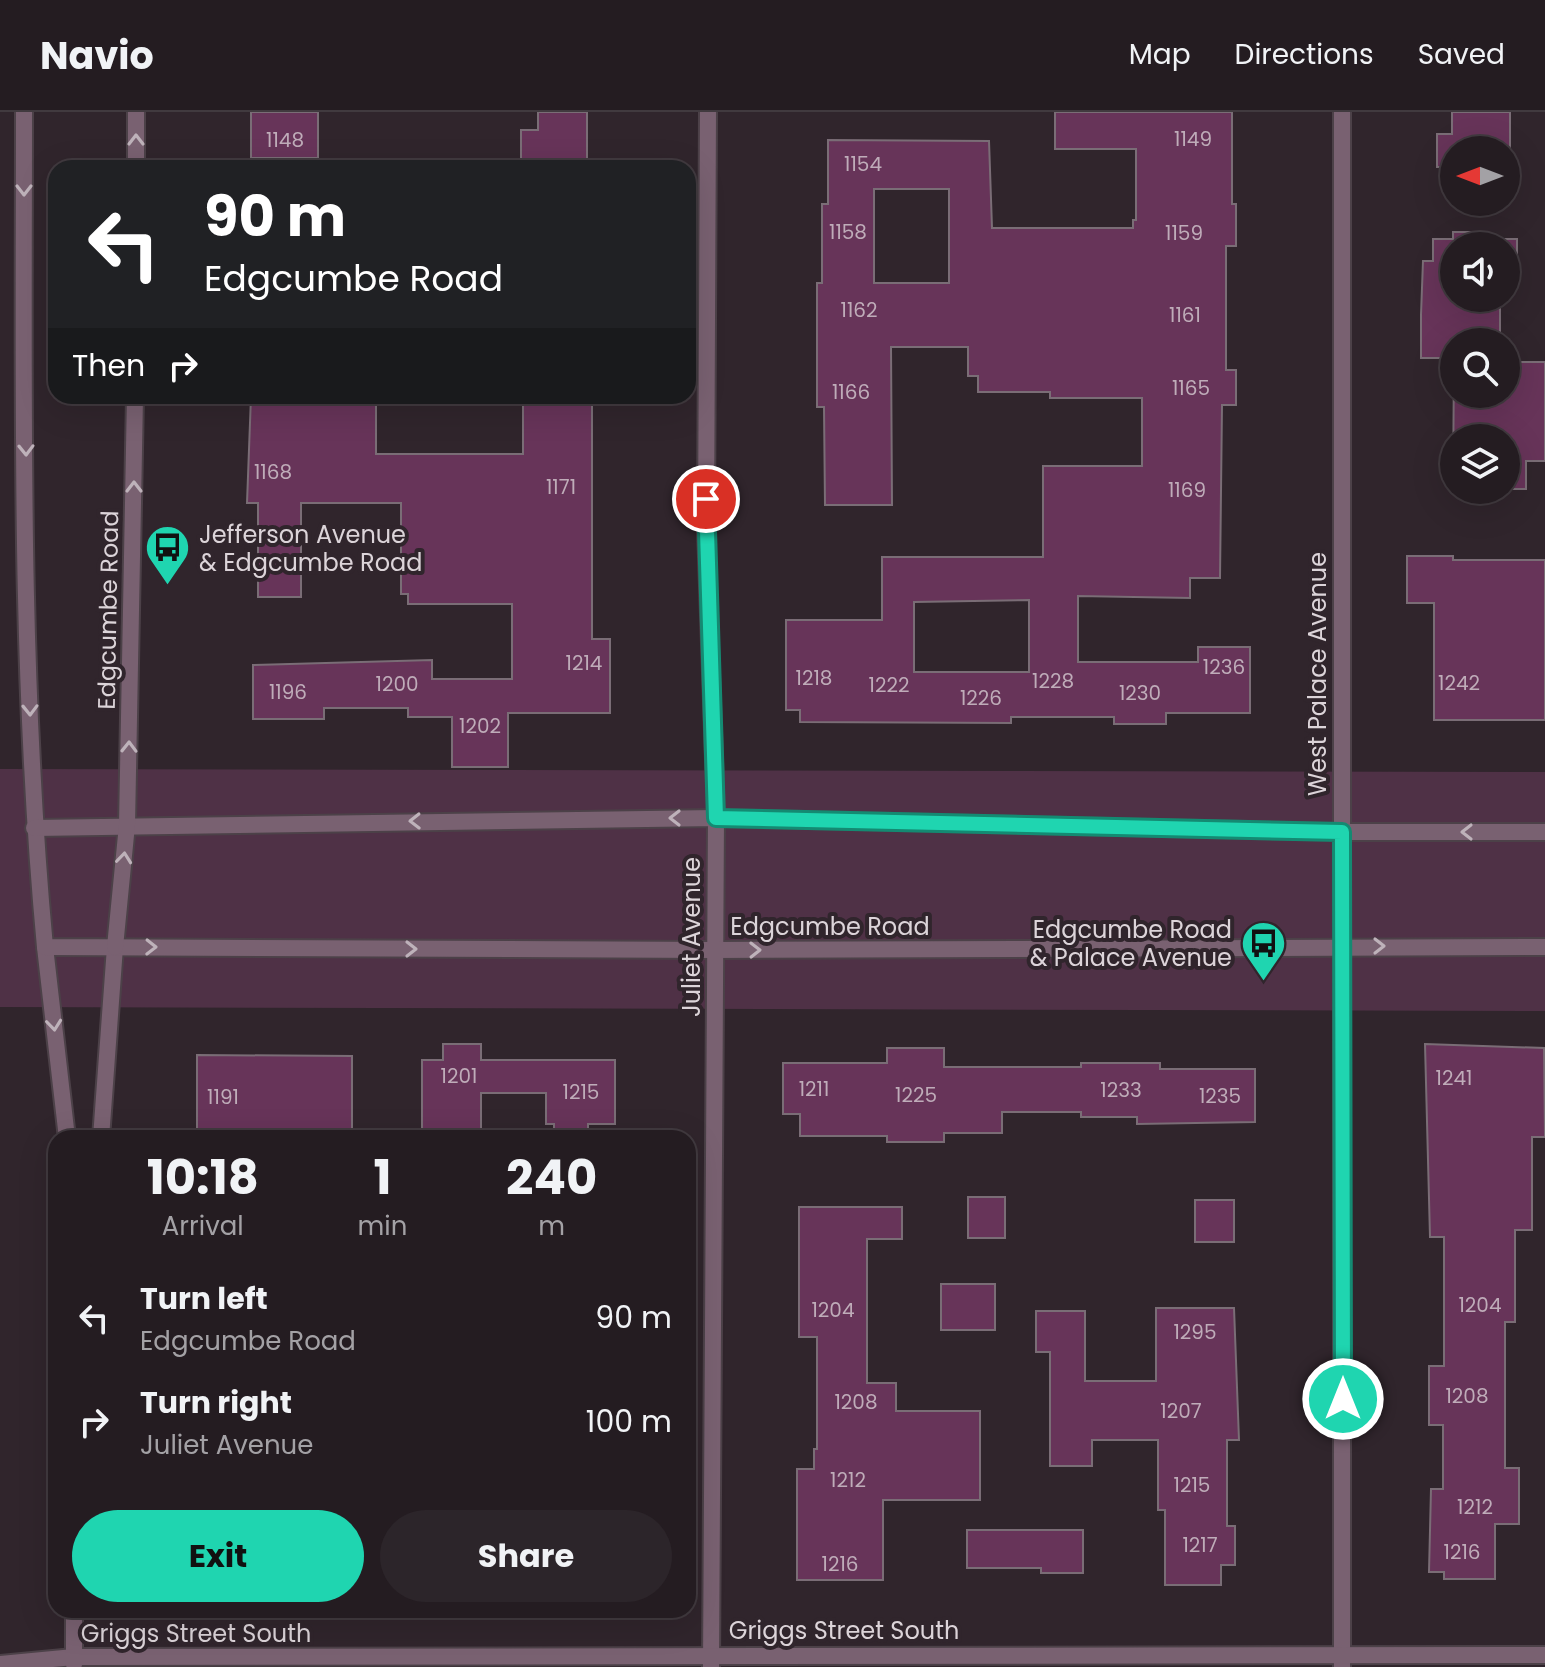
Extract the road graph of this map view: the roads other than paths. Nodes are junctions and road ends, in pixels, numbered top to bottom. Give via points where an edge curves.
1 (24, 112) edge
2 (136, 112) edge
3 (708, 112) edge
4 (1342, 112) edge
5 (136, 160) edge
6 (135, 404) edge
7 (716, 818) junction
8 (127, 825) junction
9 (34, 828) junction
10 (1342, 832) junction
11 (1545, 832) edge
12 (1342, 946) junction
13 (45, 947) junction
14 (115, 947) junction
15 (1545, 947) edge
16 (714, 950) junction
17 (66, 1130) edge
18 (102, 1130) edge
19 (74, 1618) edge
20 (1545, 1655) edge
21 (711, 1660) edge
22 (1342, 1661) edge
23 (74, 1662) edge
24 (0, 1664) edge

1 -> 9 street
5 -> 2 street
3 - 7 street, Juliet Avenue via 706,528
4 - 10 street, West Palace Avenue
8 -> 6 street, Edgcumbe Road
7 -> 8 street
7 - 10 street
7 - 16 street, Juliet Avenue
8 - 9 street
14 -> 8 street, Edgcumbe Road
9 - 13 street
11 -> 10 street
10 - 12 street, West Palace Avenue
12 -> 15 street, Edgcumbe Road
16 -> 12 street, Edgcumbe Road
12 - 22 street, West Palace Avenue
13 - 14 street, Edgcumbe Road
13 -> 17 street
14 -> 16 street, Edgcumbe Road
14 - 18 street
16 - 21 street, Juliet Avenue
19 - 23 street
20 - 22 street, Griggs Street South
21 - 22 street, Griggs Street South
21 - 23 street, Griggs Street South
23 - 24 street, Griggs Street South

